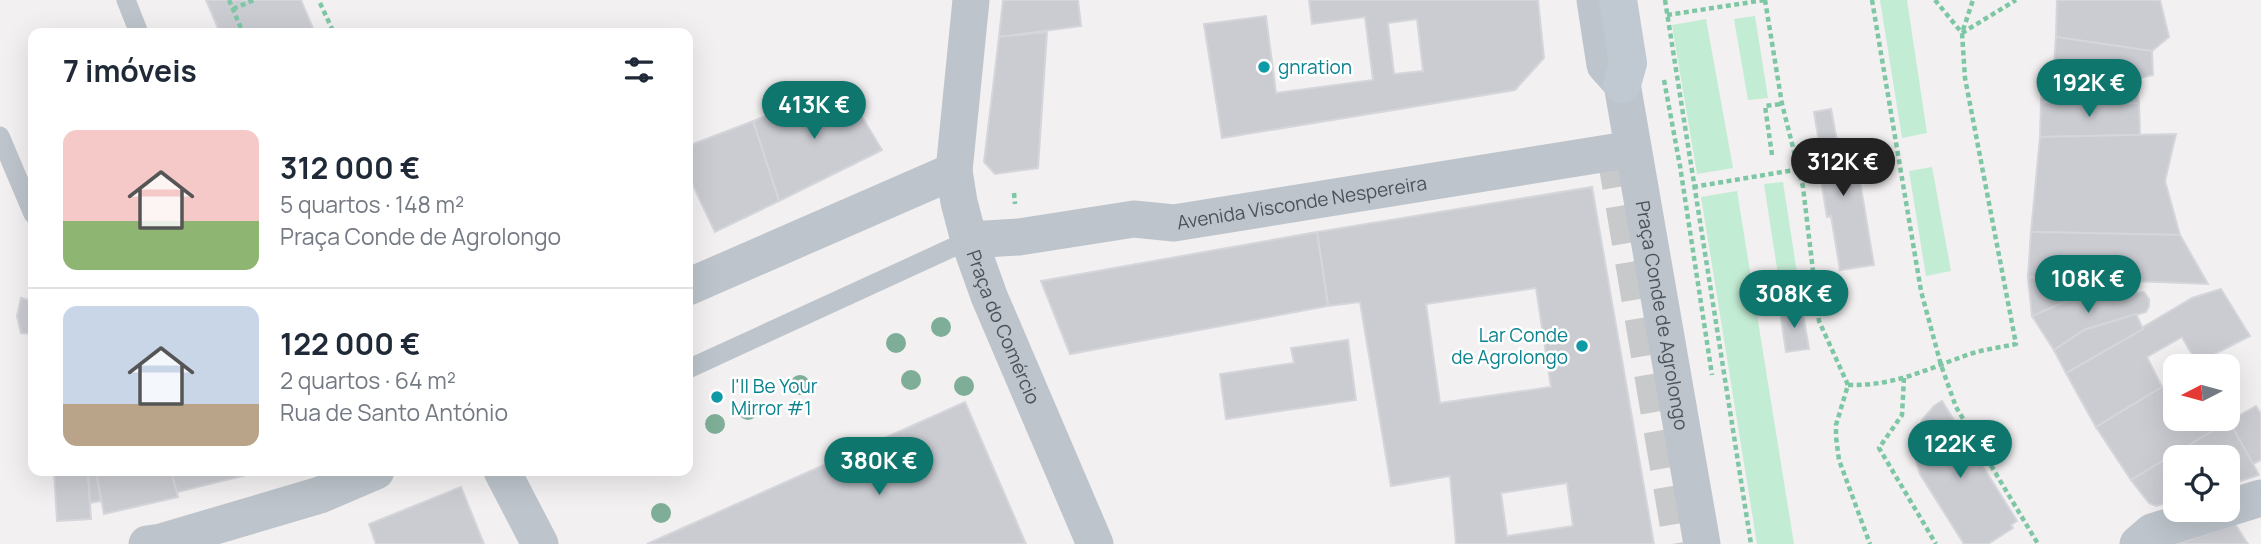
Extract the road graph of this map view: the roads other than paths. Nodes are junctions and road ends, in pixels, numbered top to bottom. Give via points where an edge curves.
1 (126, 0) edge
2 (971, 0) edge
3 (1595, 0) edge
4 (1618, 0) edge
5 (137, 28) edge
6 (1622, 85) junction
7 (0, 135) edge
8 (1633, 149) junction
9 (954, 171) junction
10 (28, 202) edge
11 (969, 240) junction
12 (693, 284) edge
13 (693, 367) edge
14 (364, 476) edge
15 (505, 476) edge
16 (2261, 498) edge
17 (2240, 505) edge
18 (2184, 522) edge
19 (147, 544) edge
20 (540, 544) edge
21 (1095, 544) edge
22 (1702, 544) edge
23 (2138, 544) edge

1 - 5 lane
2 - 9 street
3 - 6 street via 1605,65
4 - 6 main road via 1628,63
6 - 8 street, Praça Conde de Agrolongo
7 - 10 lane
8 - 11 street, Avenida Visconde Nespereira via 1174,223 1134,219
8 - 22 street, Praça Conde de Agrolongo
9 - 11 street
9 - 12 street
11 - 13 lane, Praça do Comércio
11 - 21 street, Praça do Comércio
14 - 19 street via 320,495
15 - 20 street
16 - 17 street
18 - 23 street via 2152,532

